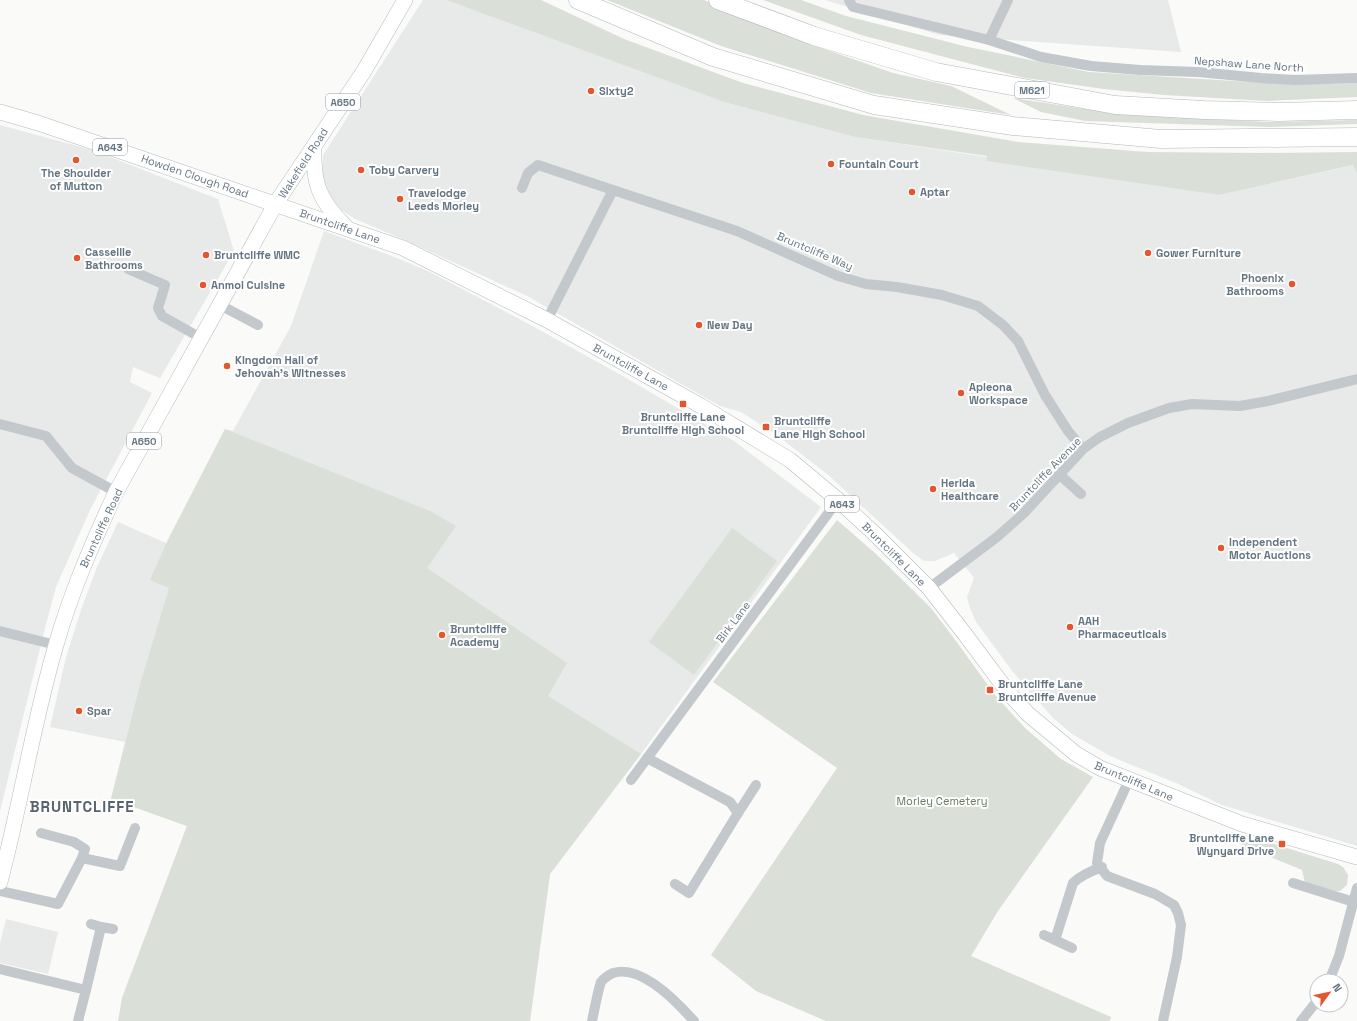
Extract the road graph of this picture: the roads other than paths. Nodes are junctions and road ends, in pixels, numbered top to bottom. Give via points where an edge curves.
1 (406, 0) edge
2 (578, 0) edge
3 (718, 0) edge
4 (849, 0) edge
5 (1008, 0) edge
6 (989, 40) junction
7 (1357, 78) edge
8 (1357, 110) edge
9 (0, 112) edge
10 (1357, 137) edge
11 (314, 145) junction
12 (522, 188) dead end
13 (613, 190) junction
14 (276, 204) junction
15 (349, 229) junction
16 (128, 269) dead end
17 (220, 305) junction
18 (547, 320) junction
19 (258, 325) dead end
20 (201, 338) junction
21 (1357, 380) edge
22 (0, 424) edge
23 (1083, 449) junction
24 (1060, 475) junction
25 (116, 492) junction
26 (1081, 494) dead end
27 (838, 500) junction
28 (929, 588) junction
29 (0, 631) edge
30 (56, 645) junction
31 (647, 758) junction
32 (632, 780) dead end
33 (1129, 780) junction
34 (756, 785) dead end
35 (738, 813) junction
36 (135, 828) dead end
37 (41, 833) dead end
38 (1357, 857) edge
39 (82, 858) junction
40 (1102, 867) junction
41 (1, 874) edge
42 (1293, 883) dead end
43 (675, 884) dead end
44 (1357, 888) edge
45 (0, 891) edge
46 (1355, 902) edge
47 (113, 929) dead end
48 (1044, 935) dead end
49 (1055, 940) junction
50 (1072, 948) dead end
51 (0, 969) edge
52 (1332, 973) edge
53 (86, 990) junction
54 (1309, 1011) edge
55 (78, 1021) edge
56 (592, 1021) edge
57 (694, 1021) edge
58 (1163, 1021) edge
59 (1301, 1021) edge

1 - 11 main road, Wakefield Road / A650 via 364,71
2 - 10 highway via 713,57 874,105 1013,126 1161,139
3 - 8 highway, M621 via 814,36 936,72 1114,104 1278,112
4 - 6 street, Nepshaw Lane North via 853,6
5 - 6 street
6 - 7 street, Nepshaw Lane North via 1041,57 1091,66 1294,80
9 - 14 main road, Howden Clough Road / A643
11 - 14 main road, Wakefield Road / A650
11 - 15 main road via 318,189 334,215
12 - 13 street, Bruntcliffe Way via 528,173 538,165
13 - 18 street
13 - 23 street, Bruntcliffe Way via 737,230 838,276 866,284 942,295 978,306 1003,325 1018,341 1045,395
14 - 15 main road, Bruntcliffe Lane / A643
14 - 17 main road, Bruntcliffe Road / A650
15 - 18 main road, Bruntcliffe Lane / A643 via 403,248
16 - 20 street via 165,285 158,308 162,316
17 - 19 street
17 - 20 main road, Bruntcliffe Road / A650
18 - 27 main road, Bruntcliffe Lane / A643 via 701,406 790,460
20 - 25 main road, Bruntcliffe Road / A650
21 - 23 street, Bruntcliffe Avenue via 1240,406 1192,404 1169,408 1128,423
22 - 25 street via 46,436 72,468
23 - 24 street, Bruntcliffe Avenue
24 - 26 street
24 - 28 street, Bruntcliffe Avenue via 1003,532
25 - 30 main road, Bruntcliffe Road / A650 via 76,581
27 - 28 main road, Bruntcliffe Lane / A643
27 - 31 street, Birk Lane
28 - 33 main road, Bruntcliffe Lane / A643 via 1008,692 1028,714 1076,754
29 - 30 street
30 - 41 main road, Bruntcliffe Road / A650
31 - 32 street, Birk Lane
31 - 35 street via 730,802
33 - 38 main road, Bruntcliffe Lane / A643 via 1242,824
33 - 40 street via 1100,842 1097,863
34 - 35 street
35 - 43 street via 689,893
36 - 39 street via 120,866
37 - 39 street via 74,842 85,849
39 - 45 street via 58,904
40 - 49 street via 1073,883
40 - 58 street via 1107,876 1156,894 1174,904 1178,913 1181,925 1177,957
42 - 46 street
44 - 46 street
46 - 52 street
47 - 53 street via 96,926
48 - 49 street
49 - 50 street
51 - 53 street
53 - 55 street
54 - 59 street
56 - 57 street via 602,982 608,976 624,972 658,987

